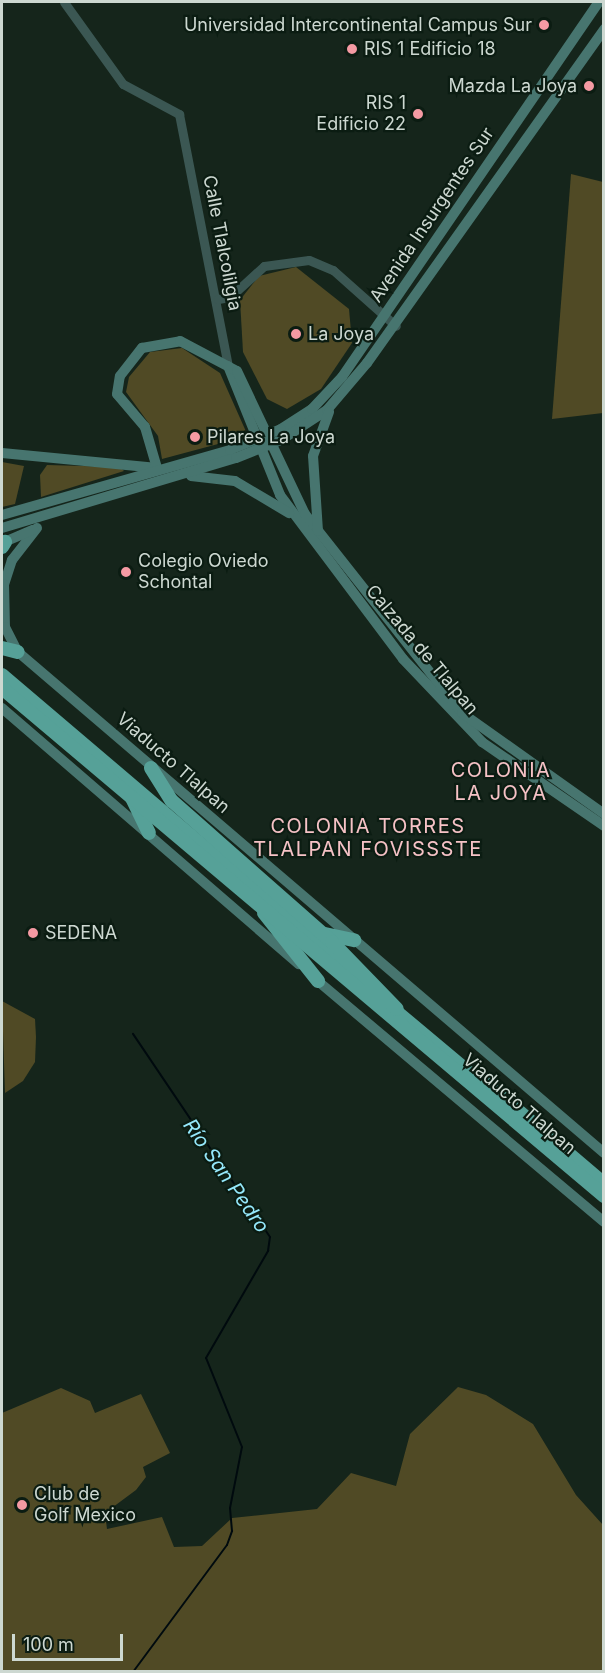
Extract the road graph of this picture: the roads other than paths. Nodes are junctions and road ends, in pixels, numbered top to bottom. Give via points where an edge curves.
1 (64, 2) edge
2 (599, 2) edge
3 (603, 29) edge
4 (218, 299) junction
5 (383, 315) junction
6 (396, 326) junction
7 (228, 366) junction
8 (340, 397) junction
9 (281, 435) junction
10 (2, 453) edge
11 (233, 454) junction
12 (157, 468) junction
13 (180, 476) junction
14 (72, 507) junction
15 (2, 515) edge
16 (294, 517) junction
17 (37, 528) junction
18 (318, 534) junction
19 (2, 540) edge
20 (2, 648) edge
21 (18, 652) junction
22 (2, 673) edge
23 (2, 682) edge
24 (2, 688) edge
25 (2, 693) edge
26 (2, 708) edge
27 (151, 768) junction
28 (130, 795) junction
29 (603, 814) edge
30 (603, 826) edge
31 (149, 833) junction
32 (245, 891) junction
33 (260, 900) junction
34 (354, 940) junction
35 (318, 981) junction
36 (404, 1017) junction
37 (603, 1153) edge
38 (603, 1186) edge
39 (603, 1196) edge
40 (603, 1201) edge
41 (603, 1222) edge

1 - 4 street, Calle Tlalcolilgia via 123,84 179,114
2 - 5 main road, Avenida Insurgentes Sur
3 - 6 main road, Avenida Insurgentes Sur
4 - 5 street via 230,297 264,266 309,260 333,270
4 - 7 street, Calle Tlalcolilgia
5 - 6 street
5 - 9 main road, Avenida Insurgentes Sur via 332,390
6 - 8 main road, Avenida Insurgentes Sur
7 - 12 main road via 180,341 142,348 130,359 117,394 145,427
7 - 16 main road
7 - 18 main road, Calzada de Tlalpan via 241,377 280,471
8 - 9 main road, Avenida Insurgentes Sur
8 - 18 main road via 326,417 313,456
9 - 11 main road, Avenida Insurgentes Sur, bridge
10 - 12 main road
11 - 12 main road, Avenida Insurgentes Sur
11 - 13 main road, Avenida Insurgentes Sur
12 - 15 main road, Avenida Insurgentes Sur
13 - 14 main road, Avenida Insurgentes Sur
13 - 16 main road via 235,481
14 - 17 main road
14 - 19 main road, Avenida Insurgentes Sur
16 - 30 main road, Calzada de Tlalpan via 457,720 520,772
17 - 19 main road
17 - 21 main road, Viaducto Tlalpan via 12,560 4,584 5,627
18 - 29 main road, Calzada de Tlalpan via 462,713
20 - 21 highway
21 - 27 main road, Viaducto Tlalpan
22 - 33 highway, Viaducto Tlalpan
22 - 36 highway, bridge
23 - 28 highway, Viaducto Tlalpan
24 - 32 highway, bridge
25 - 32 highway, bridge via 222,883
26 - 31 main road, Viaducto Tlalpan
27 - 34 main road, Viaducto Tlalpan
27 - 36 highway, bridge via 172,801 347,956
28 - 31 highway
28 - 33 highway, Viaducto Tlalpan
31 - 35 main road, Viaducto Tlalpan
32 - 39 highway, bridge
33 - 34 highway via 331,937
33 - 35 highway
33 - 38 highway, Viaducto Tlalpan
33 - 40 highway, Viaducto Tlalpan
34 - 37 main road, Viaducto Tlalpan
35 - 41 main road, Viaducto Tlalpan
36 - 38 highway

